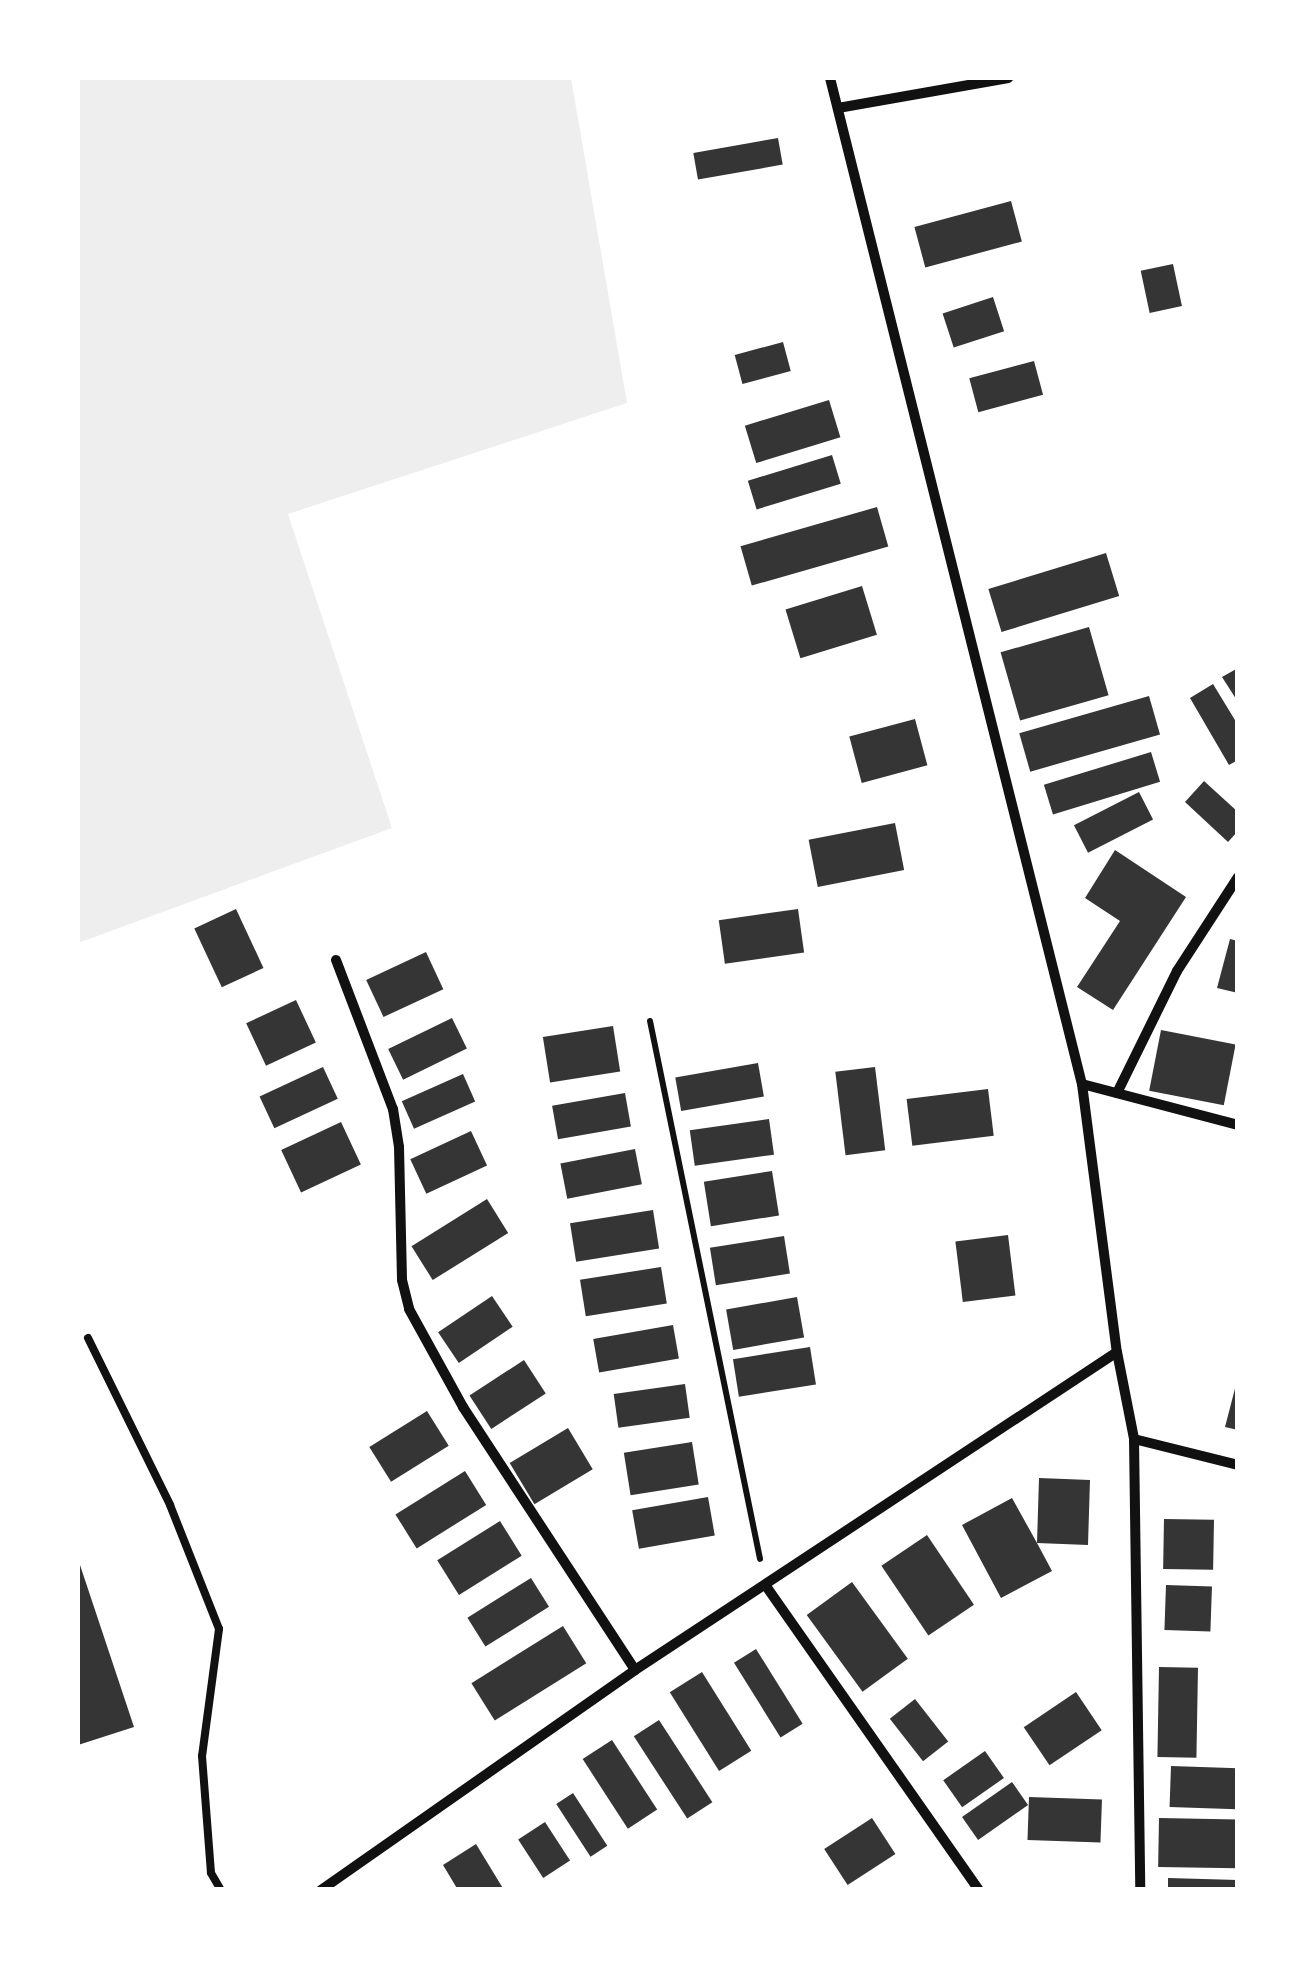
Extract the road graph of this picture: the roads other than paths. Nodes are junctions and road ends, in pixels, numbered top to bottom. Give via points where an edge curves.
1 (830, 78) edge
2 (1008, 78) edge
3 (838, 108) junction
4 (1238, 877) edge
5 (336, 960) dead end
6 (1082, 1084) junction
7 (1118, 1093) junction
8 (1238, 1124) edge
9 (88, 1338) dead end
10 (1117, 1352) junction
11 (1134, 1438) junction
12 (1238, 1465) edge
13 (766, 1586) junction
14 (635, 1670) junction
15 (221, 1890) edge
16 (321, 1890) edge
17 (979, 1890) edge
18 (1140, 1890) edge

1 - 3 street
2 - 3 street
3 - 6 street
4 - 7 street via 1177,971
5 - 14 street via 393,1109 409,1309 462,1408
6 - 7 street
6 - 10 street
7 - 8 street
9 - 15 lane via 170,1504 219,1629 202,1756 211,1873
10 - 11 street
10 - 13 street
11 - 12 street
11 - 18 street
13 - 14 street
13 - 17 street
14 - 16 street

